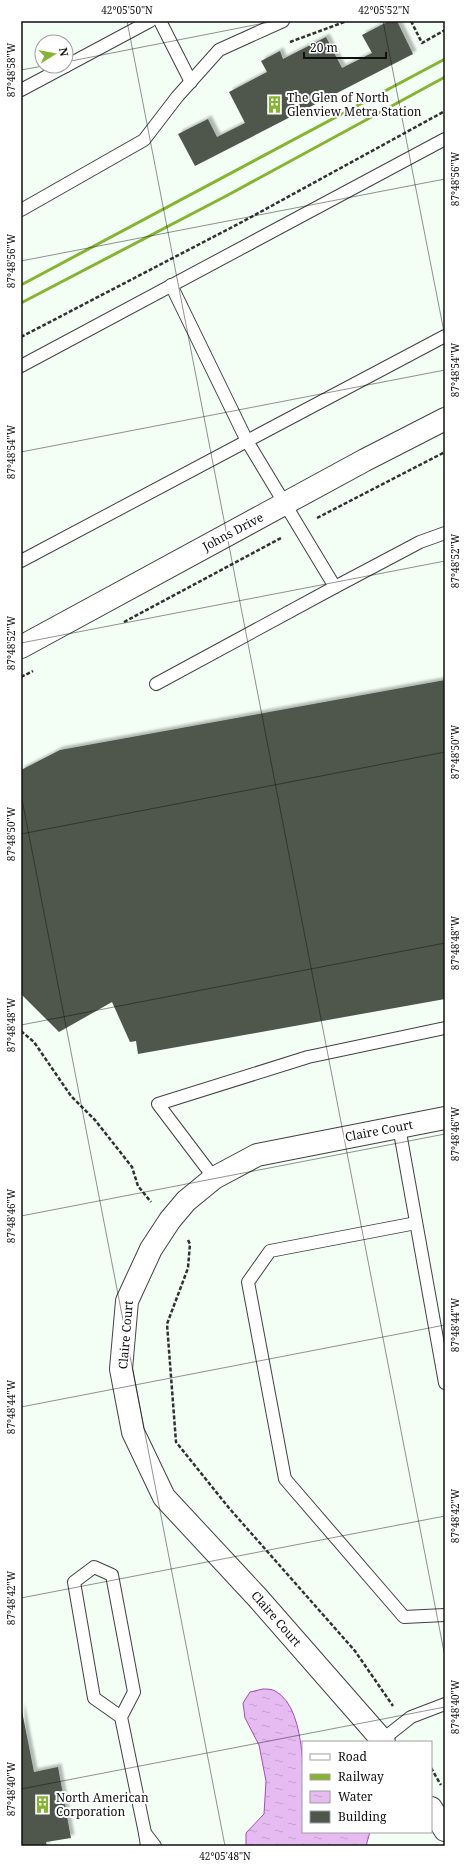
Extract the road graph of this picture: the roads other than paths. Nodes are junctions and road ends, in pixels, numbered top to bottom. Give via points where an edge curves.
1 (150, 21) edge
2 (160, 21) edge
3 (283, 21) edge
4 (74, 62) edge
5 (51, 74) edge
6 (191, 82) junction
7 (21, 90) edge
8 (445, 139) edge
9 (21, 210) edge
10 (171, 285) junction
11 (445, 336) edge
12 (21, 366) edge
13 (445, 419) edge
14 (247, 441) junction
15 (284, 504) junction
16 (445, 533) edge
17 (21, 561) edge
18 (335, 587) junction
19 (21, 647) edge
20 (156, 684) dead end
21 (445, 1028) edge
22 (445, 1118) edge
23 (399, 1127) junction
24 (214, 1178) junction
25 (416, 1223) junction
26 (445, 1383) edge
27 (445, 1615) edge
28 (445, 1704) edge
29 (121, 1717) junction
30 (383, 1741) edge
31 (432, 1810) edge
32 (445, 1830) edge
33 (145, 1833) junction
34 (147, 1846) edge
35 (154, 1846) edge

1 - 4 lane
2 - 6 lane
3 - 6 lane via 219,50
5 - 7 lane
6 - 9 lane via 144,140
8 - 10 lane
10 - 12 lane
10 - 14 lane
11 - 14 lane
13 - 15 street, Johns Drive
14 - 15 lane
14 - 17 lane
15 - 18 lane
15 - 19 street, Johns Drive
16 - 18 lane via 420,542
18 - 20 lane
21 - 24 lane via 308,1057 158,1104
22 - 23 street, Claire Court
23 - 24 street, Claire Court via 257,1155
23 - 25 lane
24 - 30 street, Claire Court via 186,1201 170,1220 150,1249 128,1301 121,1369 133,1432 164,1497
25 - 26 lane
25 - 27 lane via 270,1251 248,1282 285,1479 404,1617
28 - 30 lane via 410,1717
29 - 29 lane via 134,1692 112,1575 94,1566 74,1582 94,1698
29 - 33 lane
31 - 32 street
33 - 34 lane
33 - 35 lane

